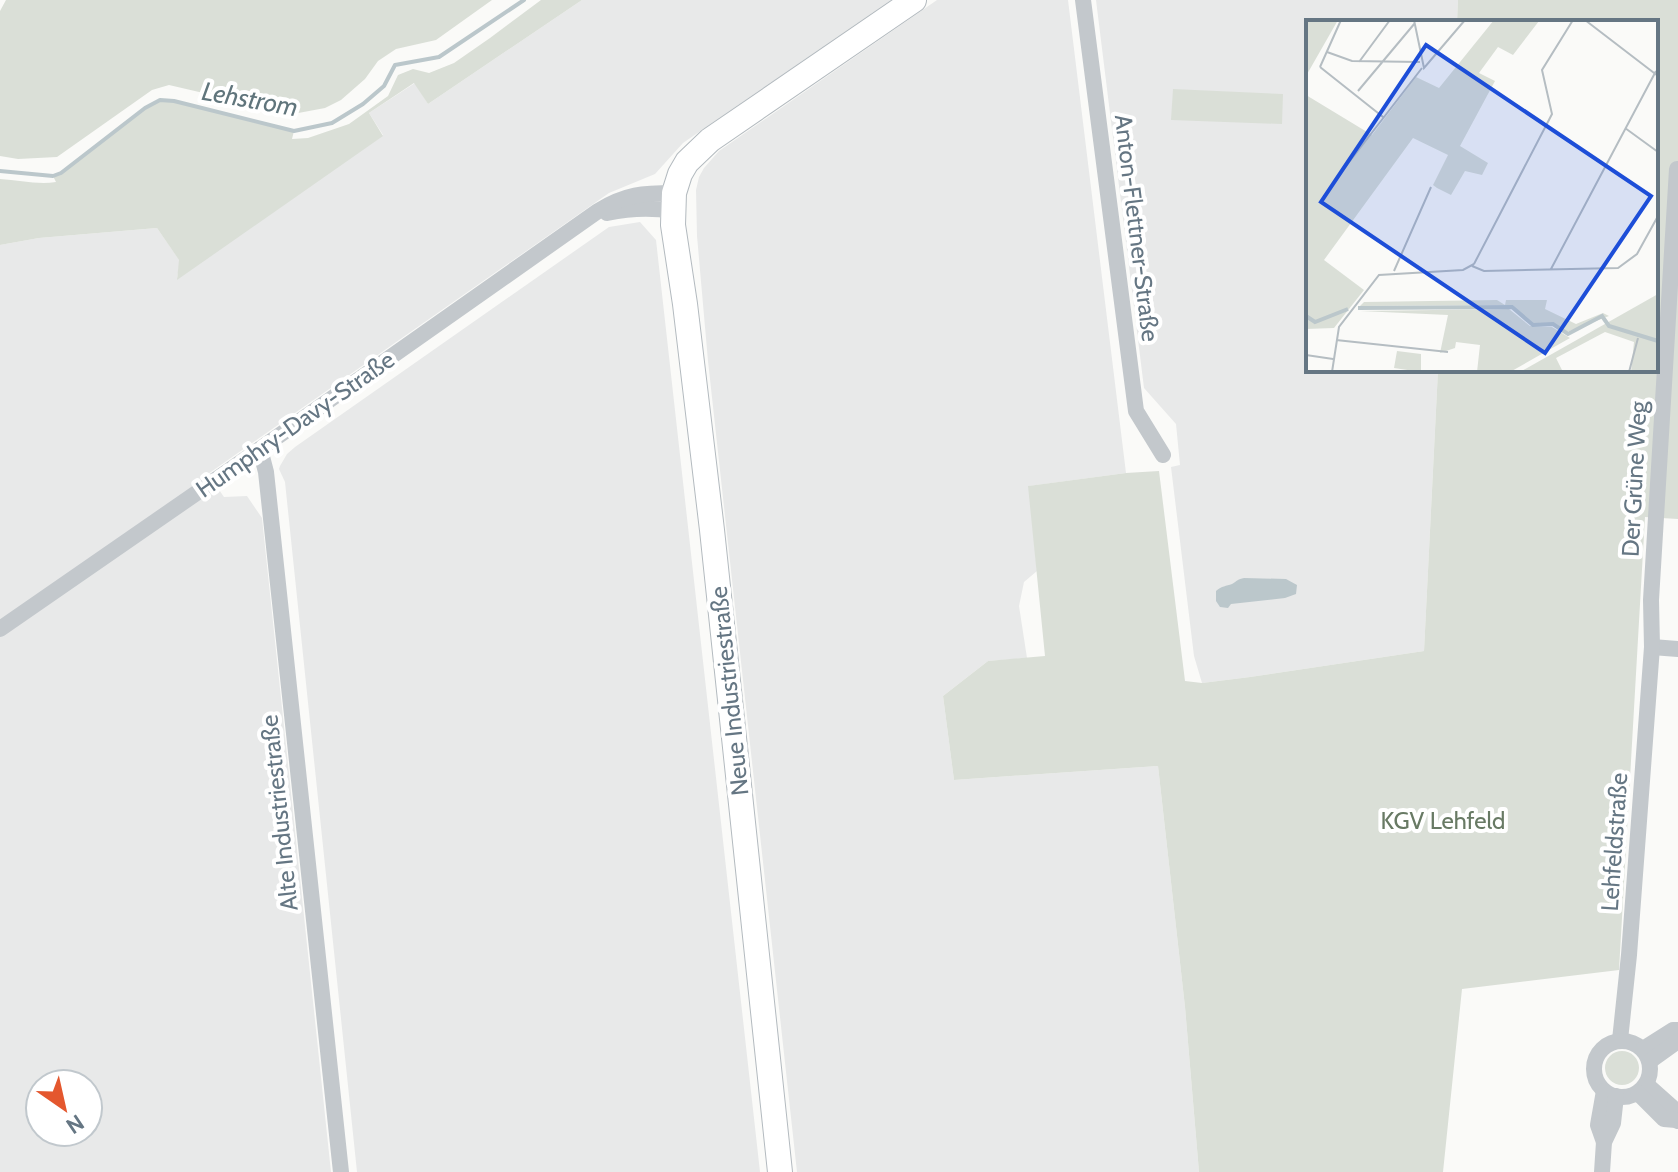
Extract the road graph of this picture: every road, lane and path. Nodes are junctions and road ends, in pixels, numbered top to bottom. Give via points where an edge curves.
1 (914, 0) edge
2 (1083, 0) edge
3 (1677, 169) edge
4 (674, 202) junction
5 (260, 449) junction
6 (1163, 455) dead end
7 (0, 629) edge
8 (1652, 647) junction
9 (1678, 649) edge
10 (1678, 1030) edge
11 (1620, 1040) junction
12 (1678, 1041) edge
13 (1647, 1055) junction
14 (1642, 1089) junction
15 (1610, 1094) junction
16 (1677, 1121) edge
17 (341, 1172) edge
18 (780, 1172) edge
19 (1602, 1172) edge

1 - 4 street via 710,140 680,174
2 - 6 street, Anton-Flettner-Straße via 1136,411
3 - 8 street, Der Grüne Weg
4 - 5 street, Humphry-Davy-Straße via 590,218
4 - 18 street, Neue Industriestraße
5 - 7 street, Humphry-Davy-Straße
5 - 17 street, Alte Industriestraße
8 - 9 street
8 - 11 street, Lehfeldstraße
10 - 13 street
11 - 13 street
11 - 15 street via 1602,1048 1594,1067 1595,1077
12 - 13 street
13 - 14 street via 1649,1079
14 - 15 street via 1626,1097
14 - 16 street via 1674,1109
15 - 19 street via 1598,1125 1604,1142

